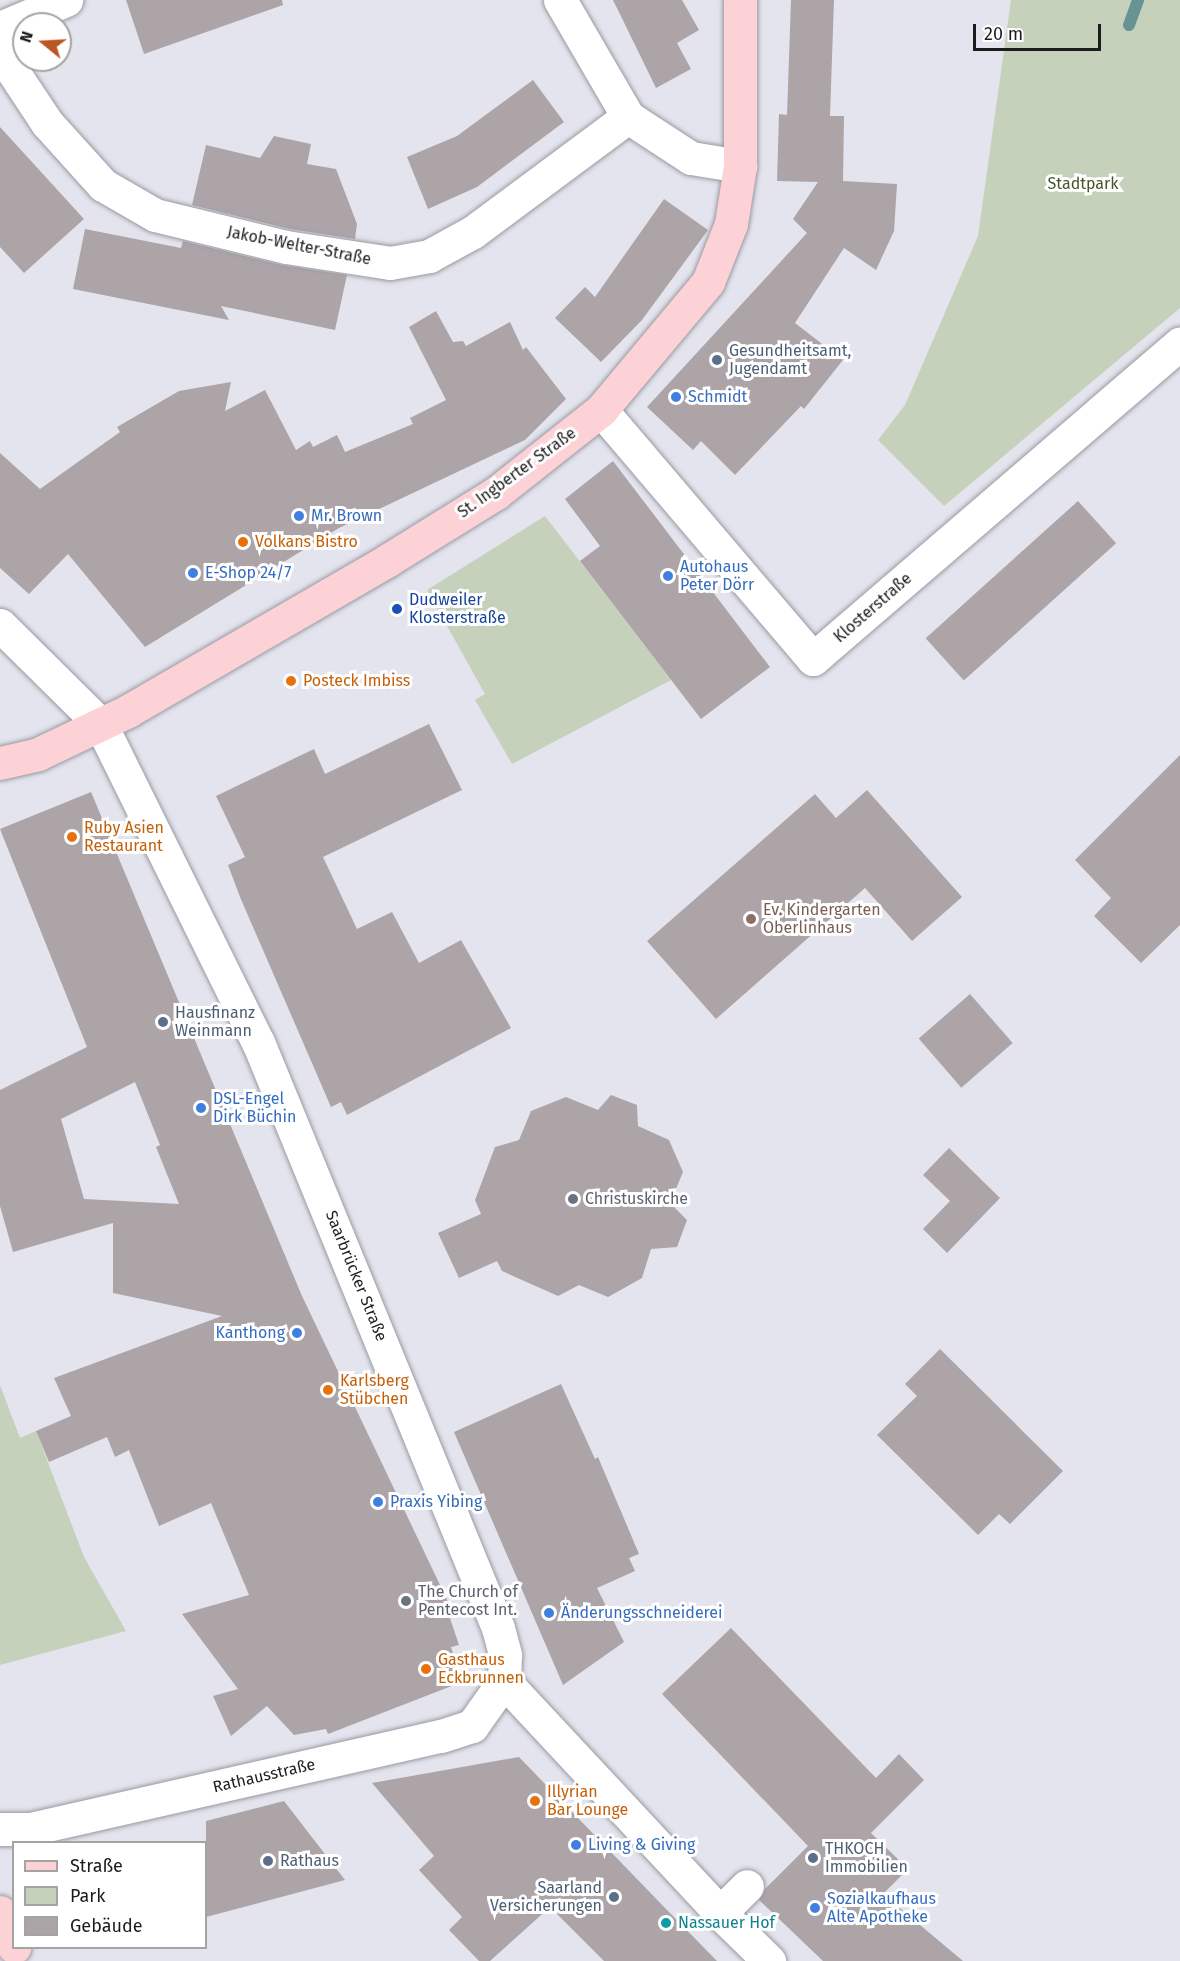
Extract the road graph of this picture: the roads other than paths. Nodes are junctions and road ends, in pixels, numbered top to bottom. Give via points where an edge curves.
1 (66, 0) edge
2 (560, 0) edge
3 (740, 0) edge
4 (0, 28) edge
5 (0, 52) edge
6 (628, 117) junction
7 (740, 166) junction
8 (1180, 343) edge
9 (601, 410) junction
10 (0, 625) edge
11 (101, 725) junction
12 (0, 763) edge
13 (504, 1681) junction
14 (0, 1828) edge
15 (747, 1886) dead end
16 (0, 1912) edge
17 (720, 1913) junction
18 (12, 1942) edge
19 (769, 1961) edge

1 - 4 street
2 - 6 street
3 - 7 main road, St. Ingberter Straße
5 - 6 street, Jakob-Welter-Straße via 47,123 103,185 155,215 286,247 390,263 429,256 473,232
6 - 7 street via 691,158
7 - 9 main road, St. Ingberter Straße via 731,224 708,282
8 - 9 street, Klosterstraße via 813,659
9 - 11 main road, St. Ingberter Straße via 496,493 388,560
10 - 11 street, Saarbrücker Straße
11 - 12 main road, St. Ingberter Straße via 38,754
11 - 13 street, Saarbrücker Straße via 258,1042 297,1132 498,1628 505,1655
13 - 14 street, Rathausstraße via 472,1726 441,1736 30,1829
13 - 17 street
15 - 17 street
16 - 18 main road
17 - 19 street

